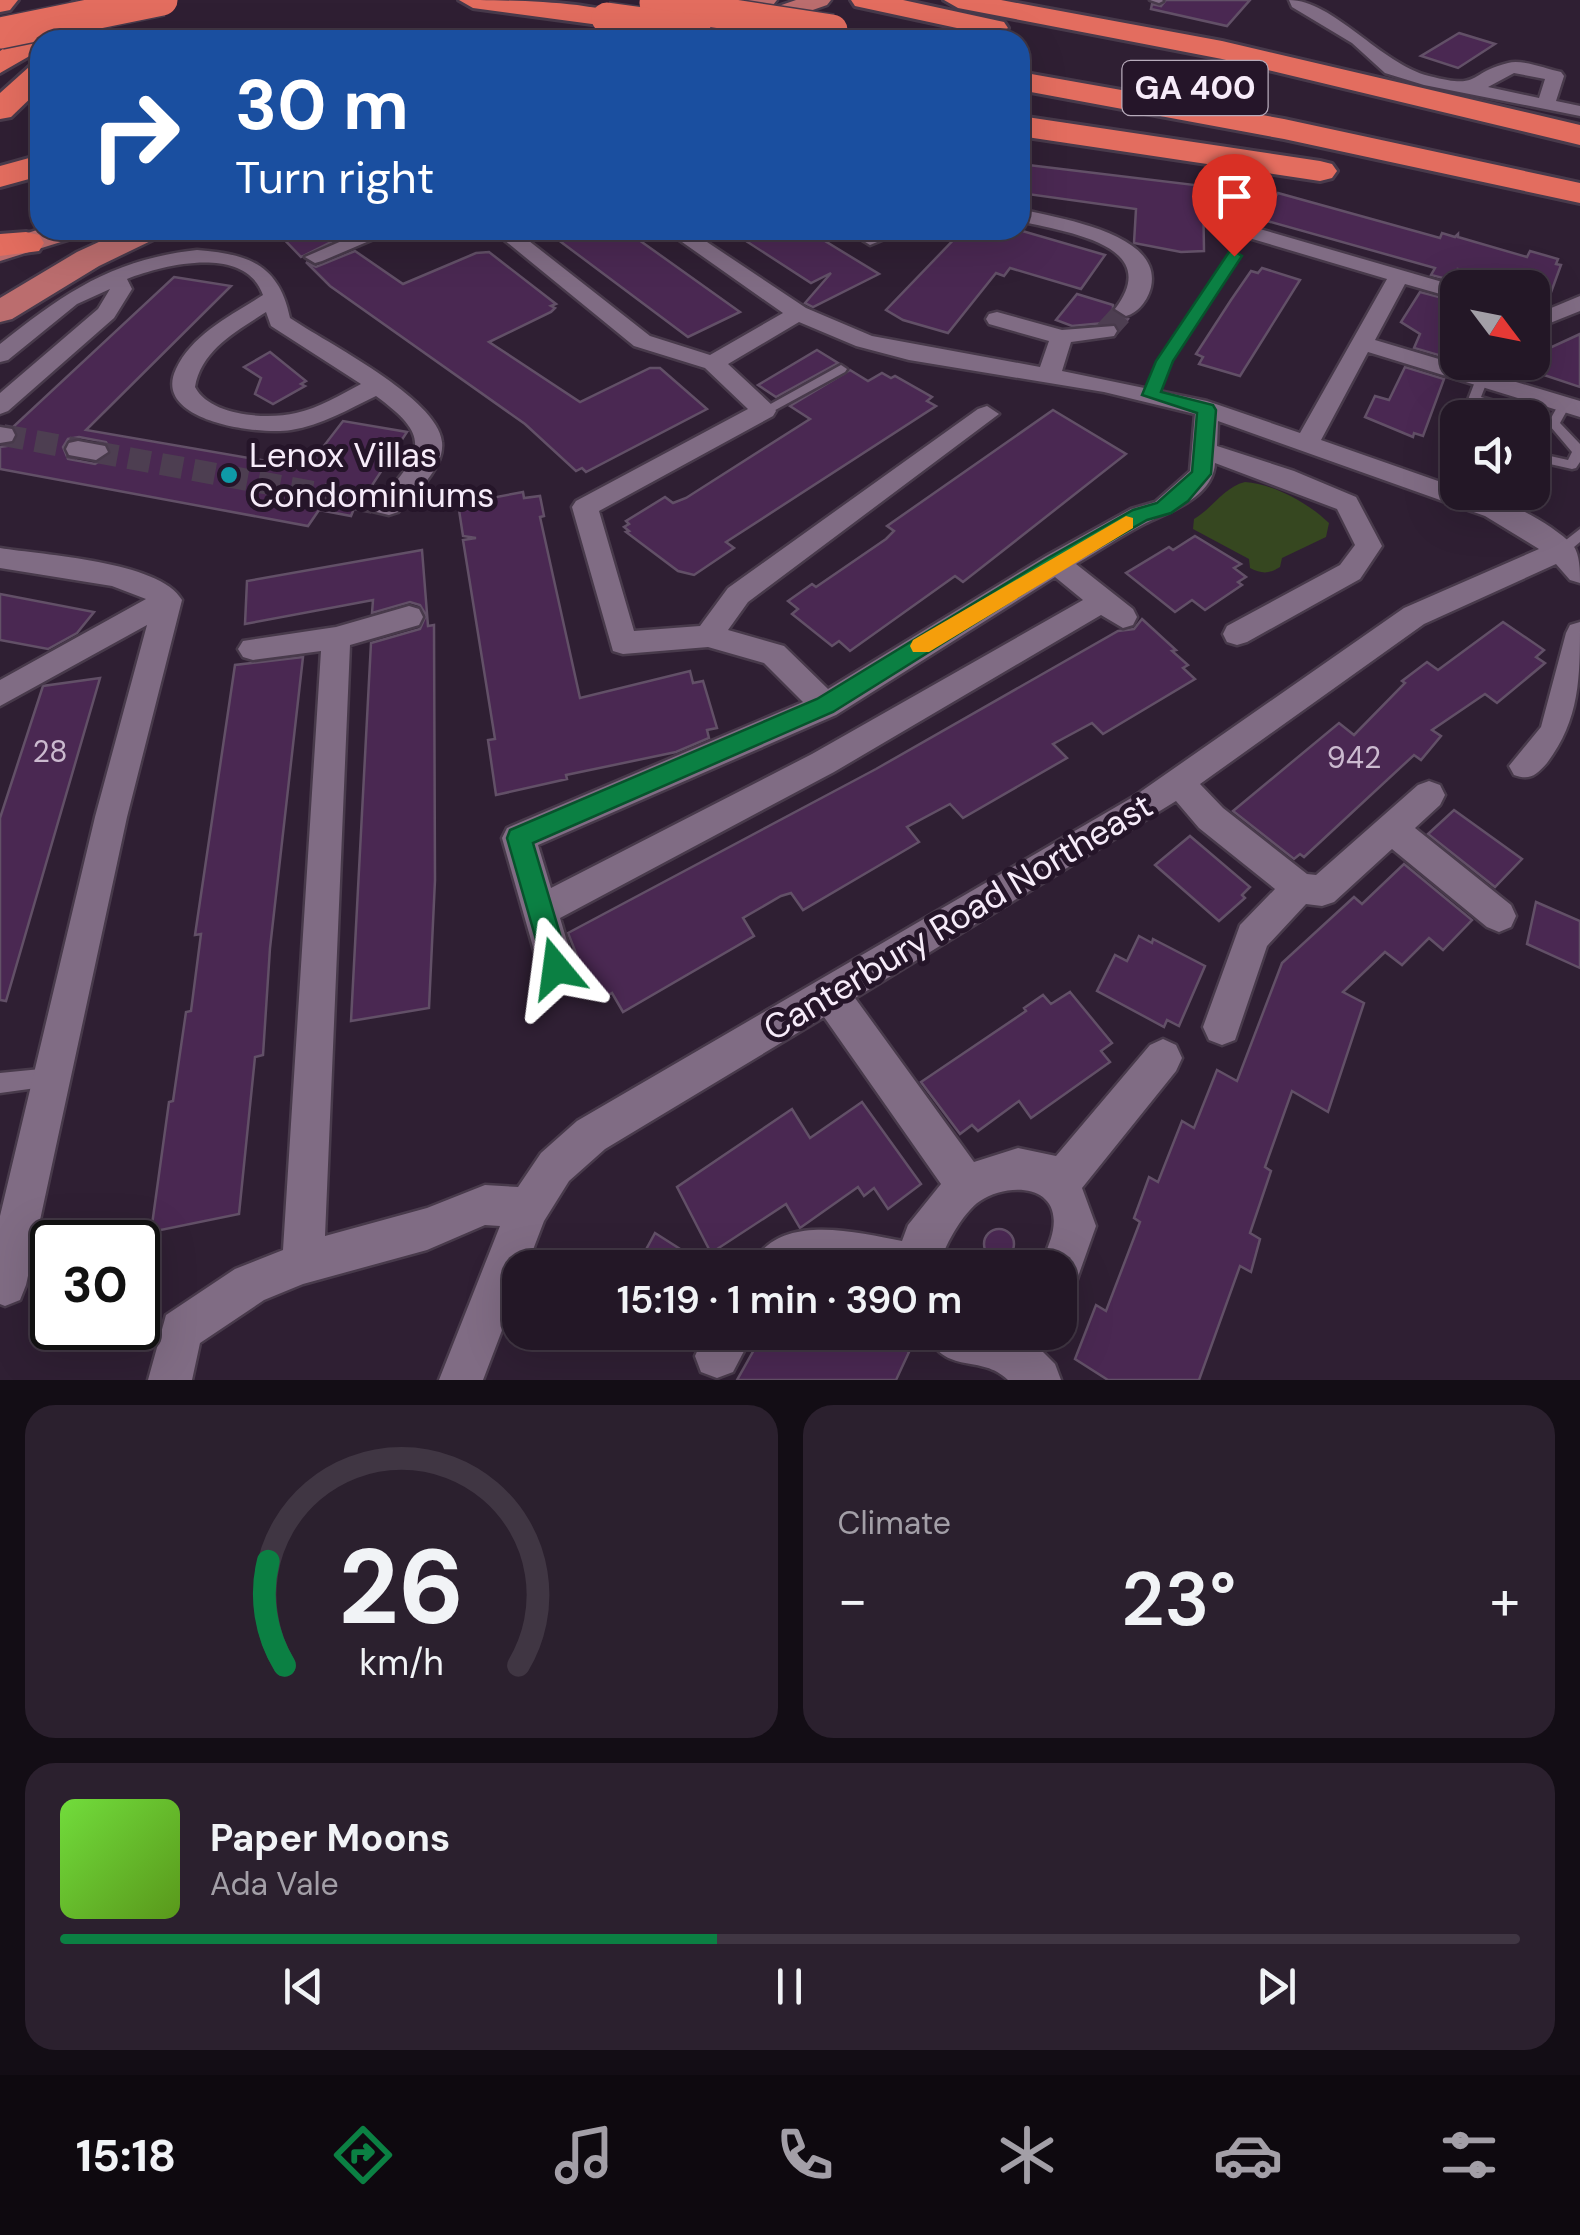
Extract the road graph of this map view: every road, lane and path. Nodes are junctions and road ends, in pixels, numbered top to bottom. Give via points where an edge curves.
1 (38, 0) edge
2 (58, 0) edge
3 (80, 0) edge
4 (95, 0) edge
5 (162, 0) edge
6 (473, 0) edge
7 (765, 0) edge
8 (820, 0) edge
9 (958, 0) edge
10 (1297, 0) edge
11 (647, 2) edge
12 (878, 2) edge
13 (42, 30) edge
14 (68, 30) edge
15 (70, 30) edge
16 (681, 30) edge
17 (692, 30) edge
18 (733, 30) edge
19 (832, 30) edge
20 (997, 30) edge
21 (1030, 38) edge
22 (11, 48) edge
23 (1030, 60) edge
24 (1142, 64) dead end
25 (1030, 84) edge
26 (1472, 89) junction
27 (1274, 97) dead end
28 (1546, 104) junction
29 (0, 110) edge
30 (1580, 112) edge
31 (1369, 121) junction
32 (1030, 128) edge
33 (1580, 135) edge
34 (1580, 166) edge
35 (30, 168) edge
36 (0, 177) edge
37 (1580, 194) edge
38 (1580, 216) edge
39 (1030, 218) edge
40 (1239, 228) dead end
41 (34, 240) edge
42 (112, 240) edge
43 (129, 240) edge
44 (358, 240) edge
45 (515, 240) edge
46 (696, 240) edge
47 (9, 247) edge
48 (315, 256) dead end
49 (1234, 256) dead end
50 (1399, 276) junction
51 (0, 278) edge
52 (116, 278) junction
53 (1440, 288) edge
54 (274, 298) junction
55 (1580, 303) edge
56 (1126, 309) tunnel mouth
57 (0, 312) edge
58 (798, 313) junction
59 (1550, 316) edge
60 (998, 319) dead end
61 (1106, 331) tunnel mouth
62 (1061, 336) junction
63 (1362, 342) junction
64 (0, 355) edge
65 (713, 363) junction
66 (840, 369) dead end
67 (1049, 376) junction
68 (377, 386) junction
69 (1478, 389) junction
70 (1151, 395) junction
71 (1474, 400) edge
72 (0, 406) edge
73 (1207, 410) junction
74 (764, 411) junction
75 (1566, 413) edge
76 (986, 414) dead end
77 (1304, 446) junction
78 (1201, 450) junction
79 (1550, 460) edge
80 (373, 503) tunnel mouth
81 (1574, 552) edge
82 (0, 558) edge
83 (1056, 563) junction
84 (168, 600) junction
85 (408, 617) dead end
86 (1237, 634) dead end
87 (1580, 634) edge
88 (708, 636) junction
89 (336, 638) junction
90 (253, 649) dead end
91 (0, 694) edge
92 (825, 706) junction
93 (1525, 766) dead end
94 (1180, 783) junction
95 (1428, 795) dead end
96 (1391, 829) junction
97 (1299, 888) junction
98 (540, 910) junction
99 (1499, 916) dead end
100 (556, 968) dead end
101 (830, 994) junction
102 (1222, 1027) dead end
103 (1163, 1058) dead end
104 (52, 1077) junction
105 (0, 1084) edge
106 (1060, 1183) junction
107 (966, 1185) junction
108 (528, 1208) junction
109 (921, 1250) edge
110 (1067, 1250) edge
111 (304, 1263) junction
112 (2, 1286) edge
113 (170, 1380) edge
114 (461, 1380) edge

1 - 22 highway
2 - 22 highway, bridge
3 - 15 highway
4 - 13 highway
5 - 14 highway, bridge
6 - 17 highway, bridge
7 - 16 main road
8 - 18 main road
9 - 33 highway via 1209,47
10 - 26 street via 1391,69
11 - 19 highway, bridge
12 - 20 highway
21 - 24 highway
22 - 29 highway
23 - 31 highway, GA 400
25 - 37 highway, GA 400 via 1303,133
26 - 28 street
26 - 28 street via 1512,67 1556,76
27 - 31 highway
28 - 30 street
31 - 34 highway, GA 400
32 - 38 highway
35 - 36 highway
39 - 56 street via 1118,243 1142,271 1144,284
40 - 50 street
41 - 47 main road
42 - 51 main road
43 - 57 main road
44 - 48 street
45 - 65 street via 642,341
46 - 58 street
49 - 70 lane via 1165,361
50 - 53 street
50 - 63 street
52 - 54 street via 180,257 208,258 265,278
52 - 64 street via 78,294
52 - 72 street via 121,289 106,312
54 - 68 street via 279,321
54 - 68 street via 195,358 184,374 193,401 206,412 279,423 317,414
55 - 59 street
58 - 65 street
58 - 67 street via 909,353
60 - 62 street
61 - 62 street
62 - 67 street
63 - 69 street
63 - 77 street
65 - 74 street
66 - 74 lane
67 - 70 street
68 - 80 street via 415,412 430,448 388,506
69 - 71 lane
69 - 75 street
70 - 73 street
73 - 77 street
73 - 78 street
74 - 88 street via 585,507 623,643
75 - 79 lane via 1579,450 1572,465
76 - 88 street via 738,595
77 - 81 street via 1494,510
78 - 83 street via 1202,474 1174,491 1164,508
78 - 86 street via 1347,503 1369,546 1350,572
81 - 94 street, Canterbury Road Northeast via 1414,616
82 - 84 street via 119,580
83 - 92 street
83 - 98 street via 1113,609
84 - 91 street
84 - 104 street
85 - 89 street
87 - 93 street via 1555,733
88 - 92 street via 774,654
89 - 90 street
89 - 111 street
92 - 98 street via 519,838
94 - 97 street via 1211,818
94 - 101 street, Canterbury Road Northeast
95 - 96 street
96 - 97 street via 1322,892
96 - 99 street
97 - 102 street via 1252,936
98 - 100 street
101 - 107 street
101 - 108 street, Canterbury Road Northeast via 590,1136 555,1167
103 - 106 street
104 - 105 lane
104 - 112 street
106 - 107 street via 1043,1171 1018,1168
106 - 110 street via 1075,1226
107 - 109 street
108 - 111 street via 485,1205 427,1229
108 - 114 street, Canterbury Road Northeast
111 - 113 street via 250,1284 181,1330

